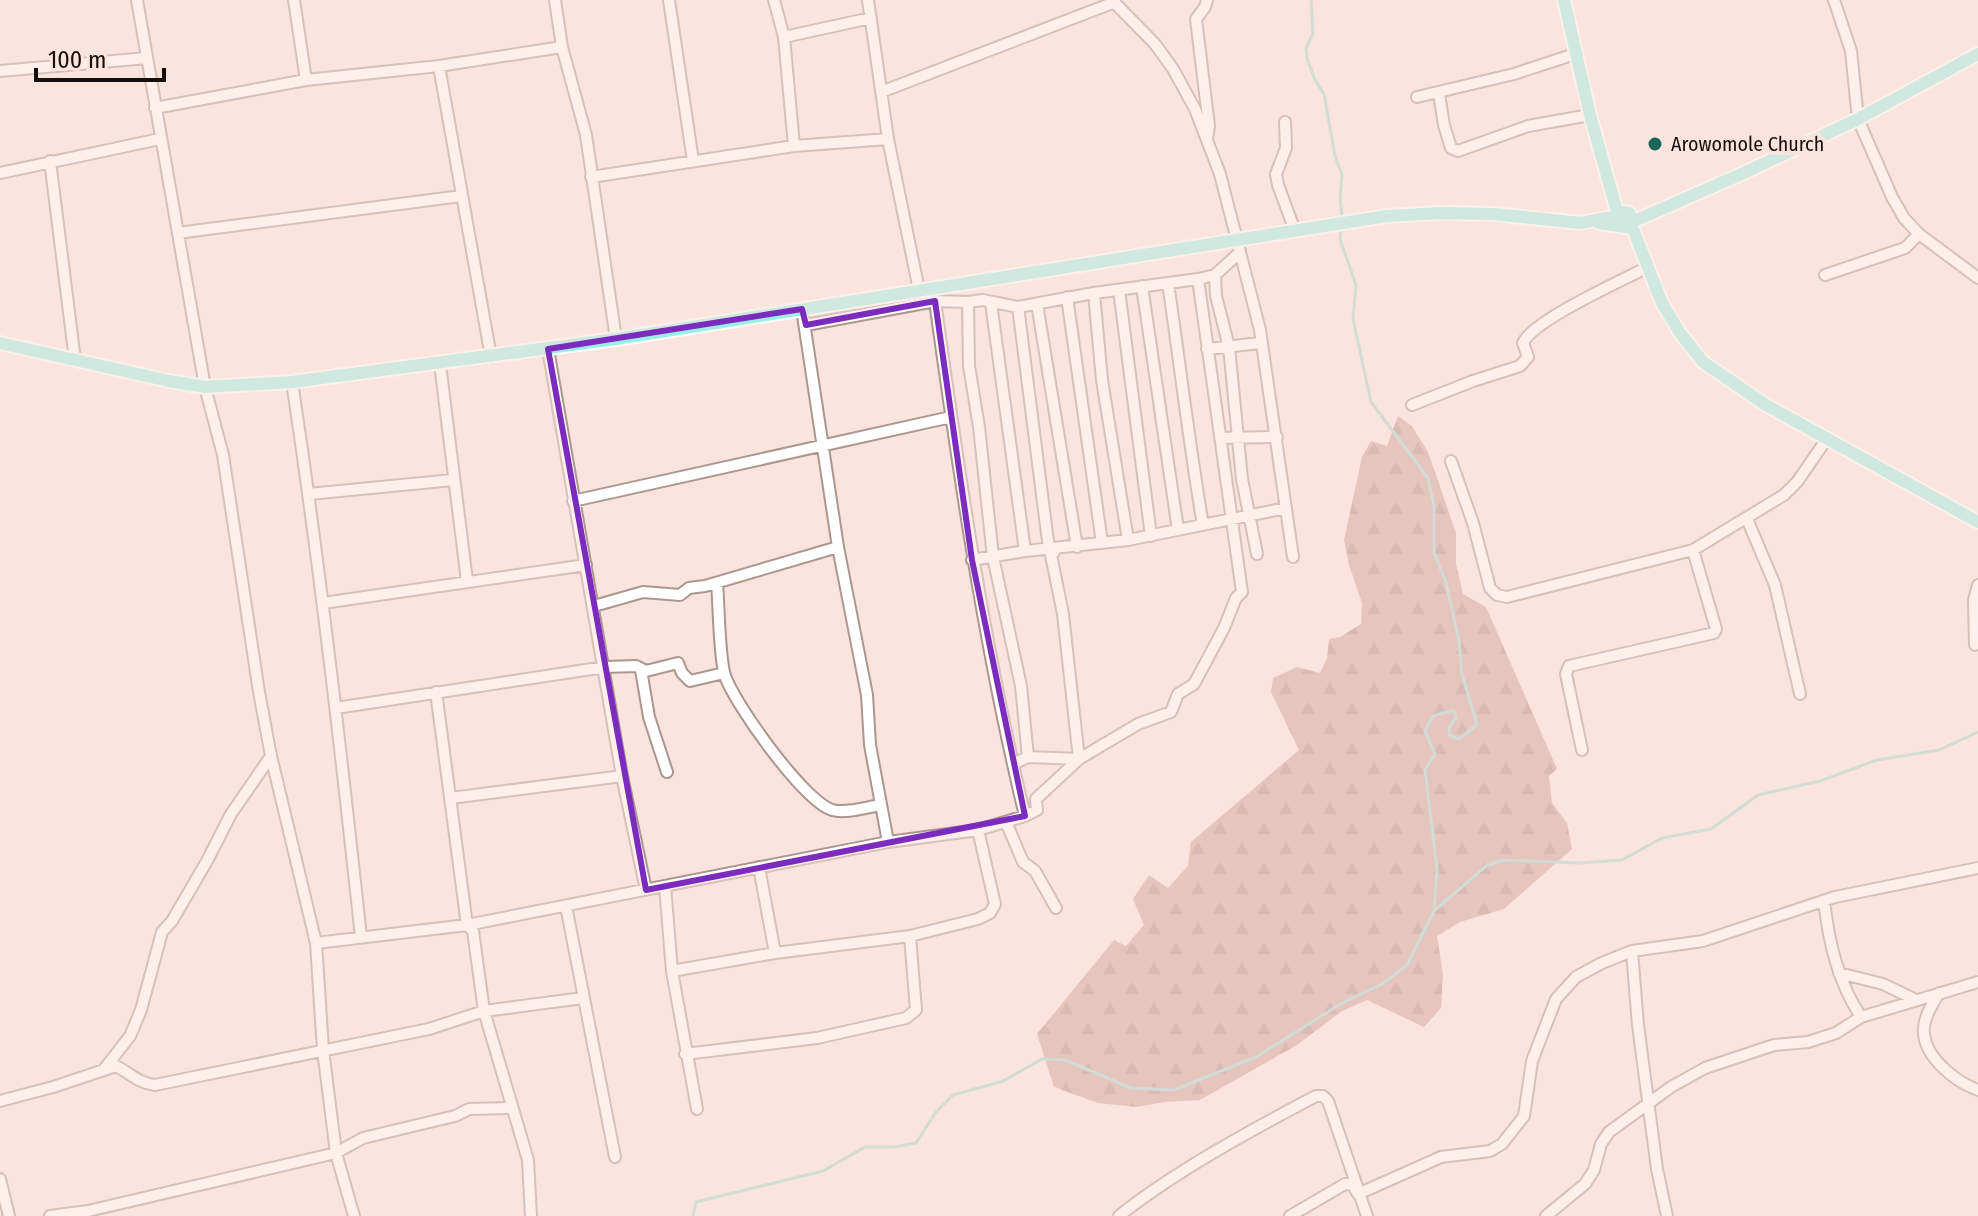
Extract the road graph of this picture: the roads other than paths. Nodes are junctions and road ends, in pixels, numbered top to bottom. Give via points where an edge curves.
1 (137, 0) edge
2 (294, 0) edge
3 (555, 0) edge
4 (669, 0) edge
5 (774, 0) edge
6 (868, 0) edge
7 (1207, 0) edge
8 (1564, 0) edge
9 (1834, 0) edge
10 (1114, 1) edge
11 (871, 18) junction
12 (784, 37) junction
13 (562, 47) junction
14 (1575, 54) junction
15 (1977, 56) edge
16 (147, 58) junction
17 (439, 66) junction
18 (0, 71) edge
19 (306, 80) junction
20 (881, 92) junction
21 (1439, 94) junction
22 (1417, 97) dead end
23 (155, 108) junction
24 (1590, 115) junction
25 (1858, 119) junction
26 (1285, 122) dead end
27 (160, 139) junction
28 (888, 139) junction
29 (1206, 143) junction
30 (794, 146) junction
31 (50, 161) junction
32 (693, 161) junction
33 (0, 173) edge
34 (591, 177) junction
35 (461, 196) junction
36 (1625, 220) junction
37 (1295, 231) junction
38 (178, 233) junction
39 (1919, 234) junction
40 (1237, 246) junction
41 (1646, 265) junction
42 (1976, 273) edge
43 (1215, 275) junction
44 (1825, 275) dead end
45 (1198, 279) junction
46 (1168, 283) junction
47 (1142, 286) junction
48 (919, 290) junction
49 (1119, 290) junction
50 (1094, 293) junction
51 (1067, 297) junction
52 (935, 301) junction
53 (968, 302) junction
54 (991, 303) junction
55 (1037, 304) junction
56 (1018, 307) junction
57 (802, 309) junction
58 (806, 325) junction
59 (616, 339) junction
60 (0, 343) edge
61 (1260, 343) junction
62 (1229, 347) junction
63 (548, 349) junction
64 (1207, 349) junction
65 (491, 357) junction
66 (75, 360) junction
67 (440, 364) junction
68 (292, 382) junction
69 (205, 387) junction
70 (1412, 405) dead end
71 (951, 417) junction
72 (1237, 436) junction
73 (1277, 437) junction
74 (1220, 438) junction
75 (1826, 440) junction
76 (822, 447) junction
77 (1451, 461) dead end
78 (453, 480) junction
79 (309, 494) junction
80 (573, 501) junction
81 (1286, 508) junction
82 (1250, 516) junction
83 (1232, 519) junction
84 (1747, 519) junction
85 (1978, 522) edge
86 (1203, 525) junction
87 (1178, 530) junction
88 (1151, 536) junction
89 (1128, 540) junction
90 (1102, 543) junction
91 (838, 547) junction
92 (1077, 547) junction
93 (1049, 549) junction
94 (1693, 550) junction
95 (1025, 551) junction
96 (1257, 554) dead end
97 (993, 557) junction
98 (1293, 557) dead end
99 (972, 560) junction
100 (586, 565) junction
101 (467, 581) junction
102 (717, 583) junction
103 (1978, 585) edge
104 (323, 603) junction
105 (594, 606) junction
106 (1975, 645) dead end
107 (605, 667) junction
108 (641, 670) junction
109 (724, 673) junction
110 (436, 692) junction
111 (1800, 694) dead end
112 (336, 708) junction
113 (1582, 750) dead end
114 (271, 756) junction
115 (1028, 757) junction
116 (1079, 759) junction
117 (1013, 764) junction
118 (667, 772) dead end
119 (622, 776) junction
120 (451, 798) junction
121 (881, 805) junction
122 (1025, 816) junction
123 (1006, 822) junction
124 (978, 830) junction
125 (888, 842) junction
126 (759, 867) junction
127 (1978, 868) edge
128 (665, 886) junction
129 (646, 890) junction
130 (1824, 901) junction
131 (566, 906) junction
132 (1056, 908) dead end
133 (467, 925) junction
134 (910, 936) junction
135 (361, 937) junction
136 (316, 943) junction
137 (1632, 951) junction
138 (775, 953) junction
139 (672, 971) junction
140 (1839, 973) junction
141 (1978, 982) edge
142 (1939, 993) junction
143 (583, 998) junction
144 (1916, 1000) junction
145 (484, 1011) junction
146 (1861, 1017) junction
147 (323, 1050) junction
148 (685, 1054) junction
149 (105, 1068) junction
150 (1978, 1090) edge
151 (0, 1101) edge
152 (1649, 1104) junction
153 (511, 1108) junction
154 (697, 1109) dead end
155 (336, 1153) junction
156 (615, 1157) dead end
157 (0, 1179) edge
158 (1358, 1194) junction
159 (9, 1216) edge
160 (50, 1216) edge
161 (354, 1216) edge
162 (531, 1216) edge
163 (1119, 1216) edge
164 (1290, 1216) edge
165 (1367, 1216) edge
166 (1546, 1216) edge
167 (1667, 1216) edge

1 - 16 street
2 - 19 street
3 - 13 street
4 - 32 street
5 - 12 street
6 - 11 street
7 - 29 street via 1196,19 1209,126
8 - 14 main road
9 - 25 street via 1851,51
10 - 20 street
10 - 29 street via 1165,57 1195,109
11 - 12 street
11 - 20 street
12 - 30 street
13 - 17 street
13 - 34 street via 586,135
14 - 21 street
14 - 24 main road
15 - 25 main road
16 - 18 street
16 - 23 street
17 - 19 street
17 - 35 street
19 - 23 street
20 - 28 street
21 - 22 street
21 - 24 street via 1451,148 1458,151 1528,126
23 - 27 street
24 - 36 main road via 1608,186
25 - 36 main road via 1663,208
25 - 39 street via 1892,197
26 - 37 street via 1286,148 1276,174
27 - 31 street
27 - 38 street
28 - 30 street
28 - 48 street
29 - 40 street via 1220,174
30 - 32 street
31 - 33 street
31 - 66 street
32 - 34 street
34 - 59 street
35 - 38 street
35 - 65 street
36 - 37 main road via 1572,223 1441,213
36 - 41 main road
37 - 40 main road
38 - 69 street
39 - 42 street
39 - 44 street via 1905,248
40 - 43 street
40 - 48 main road
40 - 61 street
41 - 70 street via 1530,334 1523,343 1528,357 1520,366
41 - 75 main road via 1662,303 1703,362
43 - 45 street
43 - 62 street
45 - 46 street
45 - 64 street
46 - 47 street
46 - 86 street
47 - 49 street
47 - 87 street
48 - 57 main road
49 - 50 street
49 - 88 street
50 - 51 street
50 - 89 street
51 - 55 street
51 - 90 street
52 - 53 street
52 - 58 street
52 - 71 street
53 - 54 street
53 - 97 street via 969,366
54 - 56 street
54 - 95 street
55 - 56 street
55 - 92 street
56 - 93 street
57 - 58 street
57 - 59 main road
58 - 76 street
59 - 63 main road
60 - 66 main road
61 - 62 street
61 - 73 street
62 - 64 street
62 - 72 street
63 - 65 main road
63 - 80 street
64 - 74 street
65 - 67 main road
66 - 69 main road
67 - 68 main road
67 - 78 street
68 - 69 main road
68 - 79 street
69 - 114 street via 223,455
71 - 76 street
71 - 99 street
72 - 73 street
72 - 74 street
72 - 82 street
73 - 81 street
74 - 83 street
75 - 84 street via 1797,482
75 - 85 main road
76 - 80 street
76 - 91 street
77 - 94 street via 1490,588 1497,595 1507,597
78 - 79 street
78 - 101 street
79 - 104 street
80 - 100 street
81 - 82 street
81 - 98 street
82 - 83 street
82 - 96 street
83 - 86 street
83 - 116 street via 1242,592 1194,684 1178,694 1171,712 1138,724
84 - 94 street
84 - 111 street via 1775,585
86 - 87 street
87 - 88 street
88 - 89 street
89 - 90 street
90 - 92 street
91 - 102 street
91 - 121 street via 867,695
92 - 93 street
93 - 95 street
93 - 116 street via 1058,578
94 - 113 street via 1714,633 1569,666 1566,674
95 - 97 street
97 - 99 street
97 - 115 street via 1021,686
99 - 117 street
100 - 101 street
100 - 105 street
101 - 104 street
102 - 105 street via 680,595 643,592
102 - 109 street
103 - 106 street
104 - 112 street
105 - 107 street
107 - 108 street
107 - 110 street
107 - 119 street
108 - 109 street via 678,663 690,681
108 - 118 street
109 - 121 street via 763,739 817,800 839,811
110 - 112 street
110 - 120 street
112 - 135 street
114 - 136 street
114 - 149 street via 162,932 141,1010 124,1045
115 - 116 street
115 - 117 street
116 - 122 street via 1036,799 1037,810
117 - 122 street
119 - 120 street
119 - 129 street
120 - 133 street
121 - 125 street
122 - 123 street
123 - 124 street
123 - 132 street via 1023,862 1035,871
124 - 125 street
124 - 134 street via 994,895 990,913
125 - 126 street
126 - 128 street
126 - 138 street
127 - 130 street
128 - 129 street
128 - 139 street
129 - 131 street
130 - 137 street via 1703,941
130 - 140 street
131 - 133 street
131 - 143 street
133 - 135 street
133 - 145 street via 473,931
134 - 138 street
134 - 148 street via 916,1010 906,1018 817,1038
135 - 136 street
136 - 147 street
137 - 152 street
137 - 158 street via 1576,977 1556,999 1532,1061 1524,1116 1502,1144 1490,1151 1434,1160
138 - 139 street
139 - 148 street
140 - 144 street via 1883,984
140 - 146 street
141 - 142 street
142 - 144 street
142 - 150 street via 1924,1023 1928,1050 1963,1085
143 - 145 street
143 - 156 street
144 - 146 street
145 - 147 street via 429,1029
145 - 153 street
146 - 152 street via 1836,1033 1774,1045 1705,1068
147 - 149 street via 155,1085 116,1066
147 - 155 street
148 - 154 street
149 - 151 street
152 - 166 street via 1609,1132 1585,1184
152 - 167 street
153 - 155 street via 469,1109 363,1138
153 - 162 street via 528,1160
155 - 160 street
155 - 161 street
157 - 159 street
158 - 163 street via 1328,1101 1316,1096
158 - 164 street via 1353,1185 1345,1184
158 - 165 street

